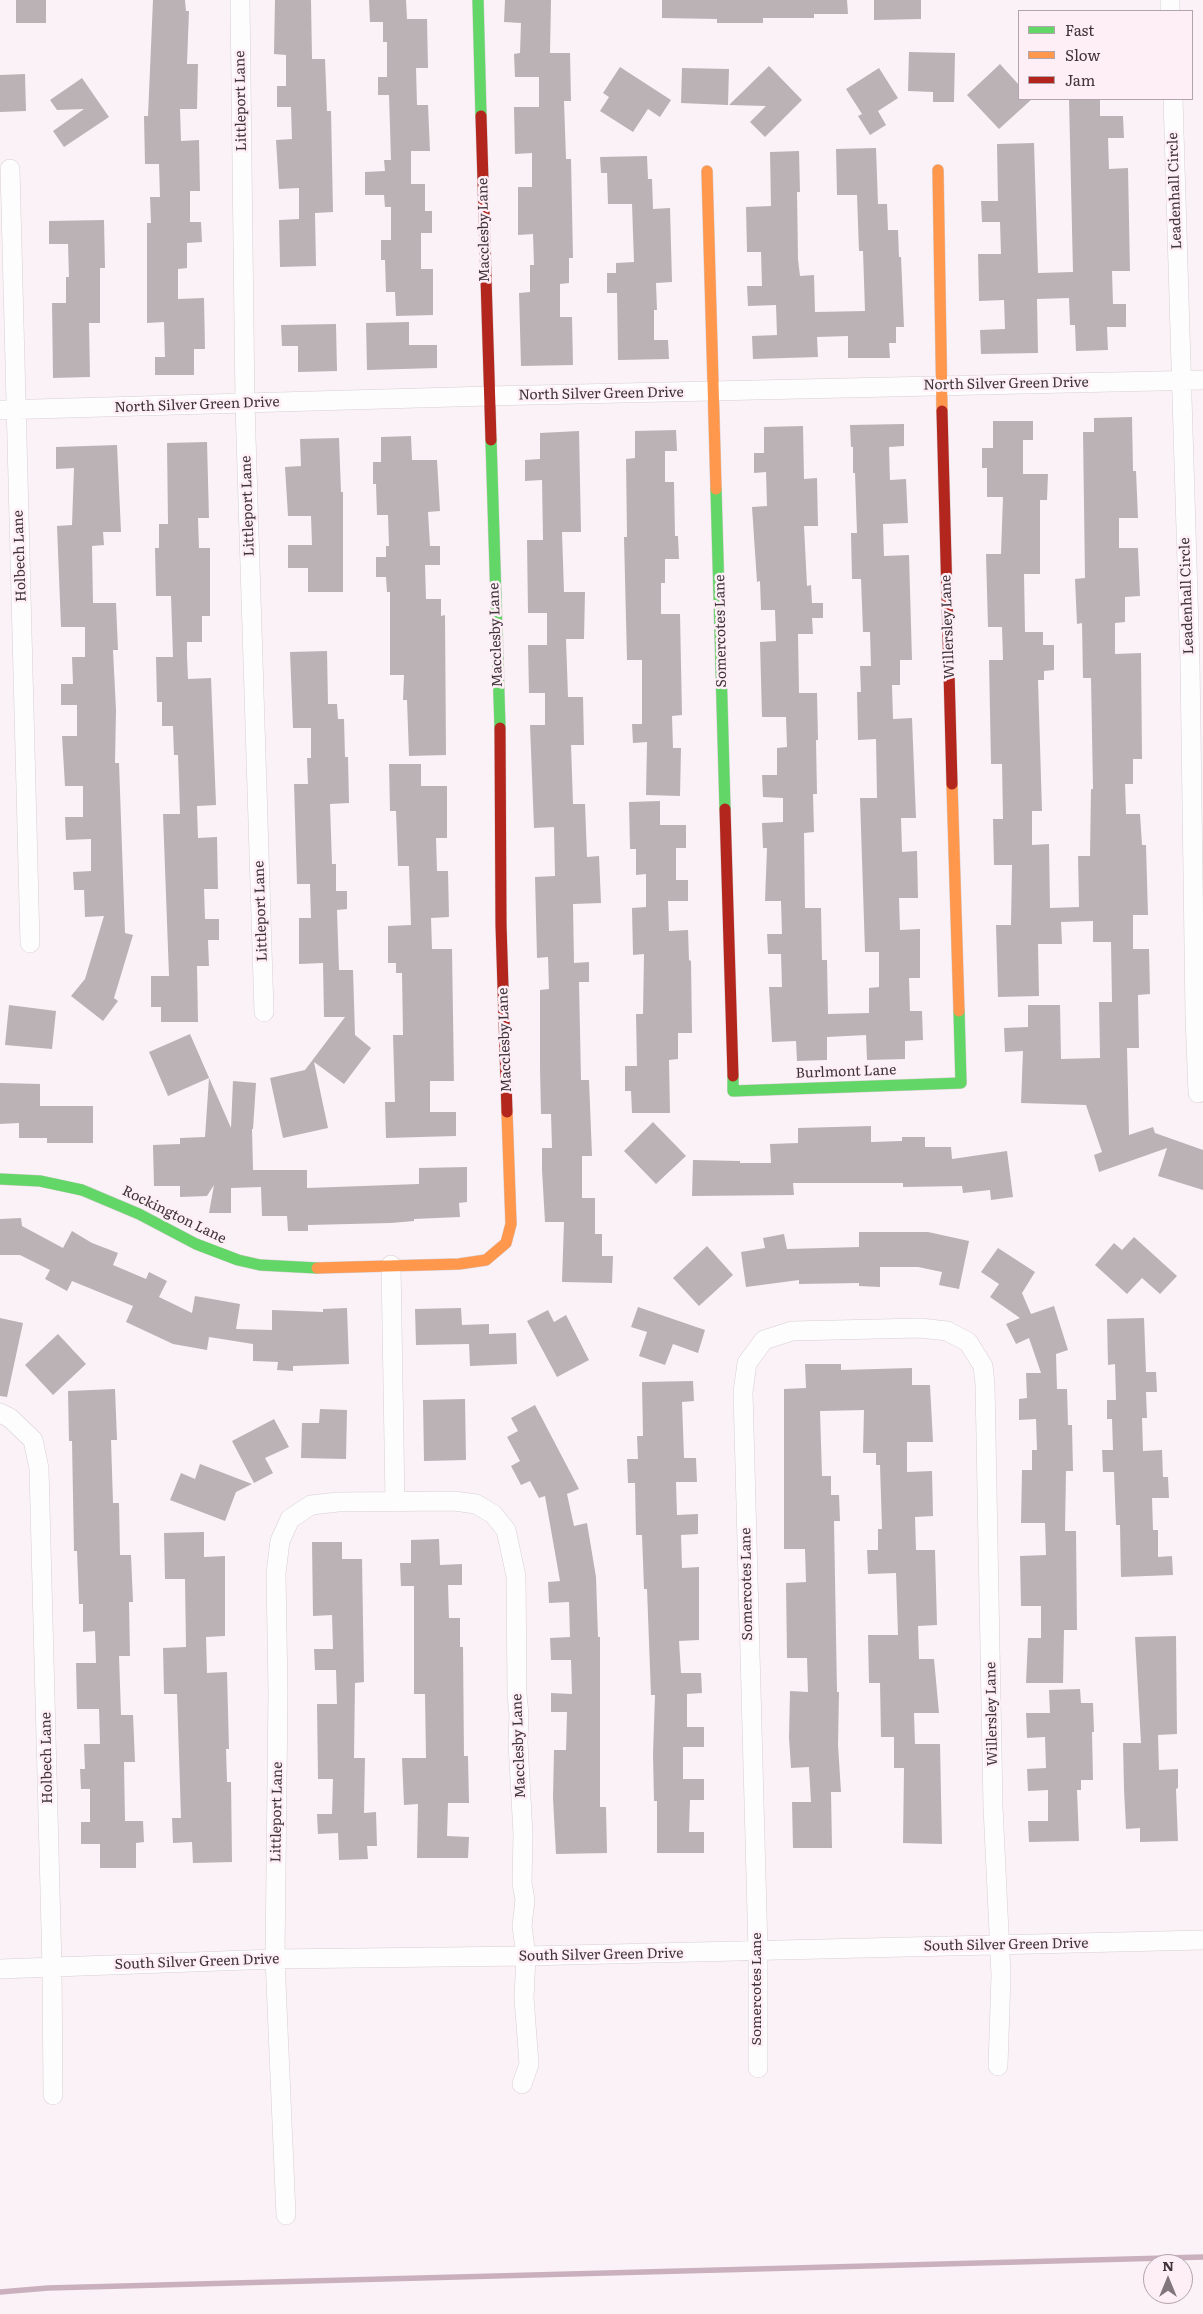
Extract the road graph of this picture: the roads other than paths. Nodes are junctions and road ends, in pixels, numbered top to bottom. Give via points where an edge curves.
1 (240, 0) edge
2 (478, 0) edge
3 (1173, 100) edge
4 (10, 170) dead end
5 (938, 170) dead end
6 (707, 171) dead end
7 (1180, 380) junction
8 (1203, 380) edge
9 (941, 385) junction
10 (715, 392) junction
11 (488, 396) junction
12 (245, 405) junction
13 (8, 410) edge
14 (30, 942) dead end
15 (264, 1012) dead end
16 (961, 1083) joint
17 (733, 1091) joint
18 (1198, 1092) dead end
19 (0, 1179) edge
20 (486, 1260) joint
21 (391, 1265) junction
22 (981, 1363) joint
23 (0, 1414) edge
24 (394, 1502) junction
25 (1203, 1940) edge
26 (1000, 1945) junction
27 (758, 1951) junction
28 (526, 1956) junction
29 (275, 1959) junction
30 (52, 1967) junction
31 (0, 1969) edge
32 (998, 2066) dead end
33 (758, 2068) dead end
34 (522, 2084) dead end
35 (52, 2095) dead end
36 (286, 2215) dead end

1 - 12 street, Littleport Lane
2 - 11 street, Macclesby Lane
3 - 7 street, Leadenhall Circle
4 - 13 street, Holbech Lane
5 - 9 street, Willersley Lane
6 - 10 street, Somercotes Lane
7 - 8 street, North Silver Green Drive
7 - 9 street, North Silver Green Drive
7 - 18 street, Leadenhall Circle
9 - 10 street, North Silver Green Drive
9 - 16 street, Willersley Lane
10 - 11 street, North Silver Green Drive
10 - 17 street, Somercotes Lane
11 - 12 street, North Silver Green Drive
11 - 20 street, Macclesby Lane via 502,801 501,924 511,1224 506,1243
12 - 13 street, North Silver Green Drive
12 - 15 street, Littleport Lane
13 - 14 street, Holbech Lane
16 - 17 street, Burlmont Lane
19 - 21 street, Rockington Lane via 40,1180 82,1190 124,1207 196,1244 260,1265 304,1268
20 - 21 street, Rockington Lane via 459,1264
21 - 24 street
22 - 26 street, Willersley Lane via 985,1384 993,1808
22 - 27 street, Somercotes Lane via 968,1342 948,1332 920,1328 792,1331 764,1340 747,1363 743,1392
23 - 30 street, Holbech Lane via 10,1418 33,1440 39,1468
24 - 28 street, Macclesby Lane via 476,1504 493,1514 506,1530 516,1576 516,1676 525,1900 522,1926
24 - 29 street, Littleport Lane via 311,1505 290,1519 280,1540 276,1573
25 - 26 street, South Silver Green Drive
26 - 27 street, South Silver Green Drive
26 - 32 street, Willersley Lane
27 - 28 street, South Silver Green Drive
27 - 33 street, Somercotes Lane
28 - 29 street, South Silver Green Drive
28 - 34 street, Macclesby Lane via 524,1998 529,2064
29 - 30 street, South Silver Green Drive
29 - 36 street, Littleport Lane
30 - 31 street, South Silver Green Drive
30 - 35 street, Holbech Lane

